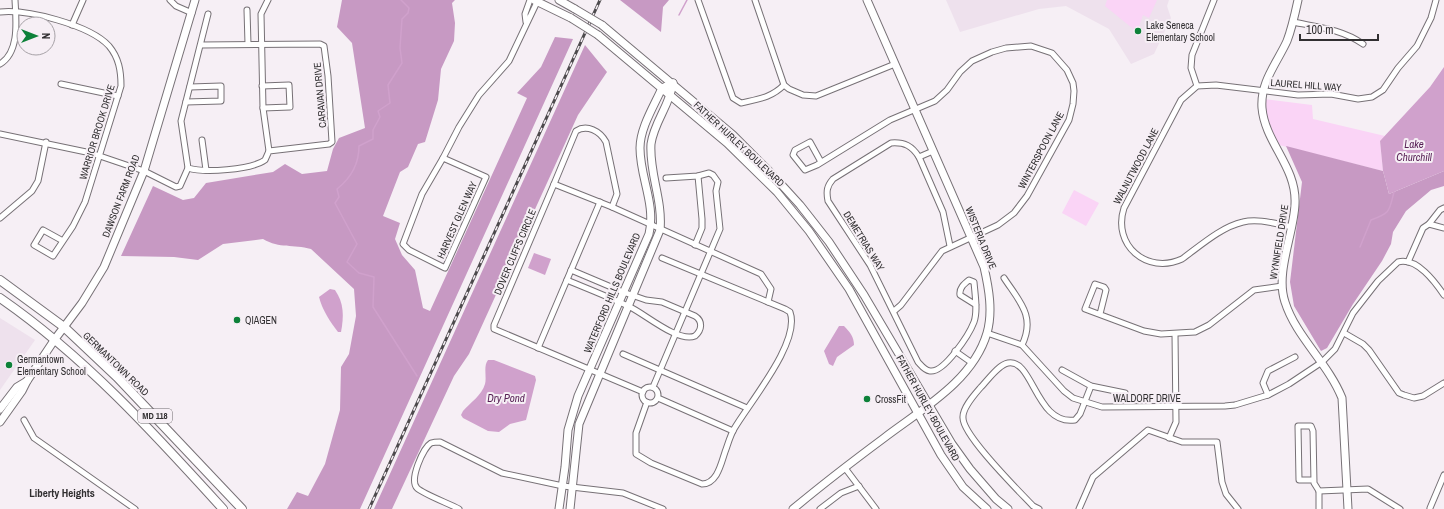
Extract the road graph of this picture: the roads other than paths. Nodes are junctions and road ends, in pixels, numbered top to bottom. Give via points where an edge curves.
1 (15, 0) edge
2 (83, 0) edge
3 (170, 0) edge
4 (195, 0) edge
5 (268, 0) edge
6 (535, 0) edge
7 (559, 0) edge
8 (698, 0) edge
9 (755, 0) edge
10 (867, 0) edge
11 (1214, 0) edge
12 (1298, 0) edge
13 (1436, 0) edge
14 (247, 10) dead end
15 (0, 12) edge
16 (15, 12) junction
17 (192, 13) junction
18 (208, 14) dead end
19 (1293, 22) junction
20 (72, 25) junction
21 (248, 44) junction
22 (1363, 44) dead end
23 (201, 45) junction
24 (261, 45) junction
25 (0, 64) edge
26 (895, 64) junction
27 (673, 83) junction
28 (61, 84) dead end
29 (784, 85) junction
30 (262, 86) junction
31 (1197, 86) junction
32 (190, 87) junction
33 (662, 88) junction
34 (1264, 91) junction
35 (671, 95) junction
36 (118, 96) junction
37 (186, 102) junction
38 (263, 108) junction
39 (915, 110) junction
40 (0, 134) edge
41 (202, 140) dead end
42 (46, 142) junction
43 (269, 151) junction
44 (933, 151) junction
45 (100, 156) junction
46 (919, 157) junction
47 (443, 158) junction
48 (821, 162) junction
49 (188, 168) junction
50 (206, 170) junction
51 (144, 171) junction
52 (698, 176) junction
53 (666, 178) dead end
54 (554, 184) junction
55 (600, 202) junction
56 (612, 207) junction
57 (1444, 208) edge
58 (0, 218) edge
59 (1429, 224) junction
60 (651, 225) junction
61 (1292, 227) junction
62 (1444, 228) edge
63 (660, 230) junction
64 (972, 238) junction
65 (63, 241) junction
66 (695, 245) junction
67 (950, 246) junction
68 (711, 252) junction
69 (662, 258) dead end
70 (1408, 262) junction
71 (571, 270) junction
72 (702, 275) junction
73 (1004, 278) dead end
74 (0, 280) edge
75 (568, 280) junction
76 (1282, 286) junction
77 (623, 292) junction
78 (633, 296) junction
79 (1444, 296) edge
80 (0, 298) edge
81 (619, 302) junction
82 (768, 302) junction
83 (976, 305) junction
84 (628, 306) junction
85 (894, 310) junction
86 (686, 312) junction
87 (1100, 314) junction
88 (64, 327) junction
89 (676, 333) junction
90 (987, 333) junction
91 (1344, 333) junction
92 (1175, 334) junction
93 (55, 339) junction
94 (1022, 345) junction
95 (538, 348) junction
96 (955, 351) junction
97 (623, 354) dead end
98 (1295, 357) dead end
99 (1322, 362) junction
100 (972, 363) junction
101 (590, 370) junction
102 (1062, 370) dead end
103 (661, 371) junction
104 (600, 374) junction
105 (27, 381) junction
106 (1444, 383) edge
107 (1091, 386) junction
108 (653, 387) junction
109 (643, 392) junction
110 (1125, 393) dead end
111 (1268, 395) junction
112 (658, 398) junction
113 (647, 402) junction
114 (1084, 403) junction
115 (928, 404) junction
116 (1176, 407) junction
117 (747, 408) junction
118 (0, 409) edge
119 (917, 413) junction
120 (24, 420) dead end
121 (0, 422) edge
122 (733, 431) junction
123 (1169, 438) junction
124 (845, 468) junction
125 (1444, 475) edge
126 (1314, 480) junction
127 (563, 486) junction
128 (858, 486) junction
129 (573, 487) junction
130 (1347, 490) junction
131 (1319, 491) junction
132 (1032, 507) edge
133 (135, 509) edge
134 (223, 509) edge
135 (242, 509) edge
136 (459, 509) edge
137 (559, 509) edge
138 (570, 509) edge
139 (663, 509) edge
140 (793, 509) edge
141 (820, 509) edge
142 (875, 509) edge
143 (987, 509) edge
144 (1008, 509) edge
145 (1039, 509) edge
146 (1078, 509) edge
147 (1238, 509) edge
148 (1319, 509) edge
149 (1348, 509) edge
150 (1400, 509) edge
151 (1429, 509) edge

1 - 16 street
2 - 20 street
3 - 17 street via 176,6
4 - 17 street, DAWSON FARM ROAD
5 - 24 street via 261,14
6 - 33 street, FATHER HURLEY BOULEVARD, bridge via 598,35
6 - 47 street, HARVEST GLEN WAY via 509,61 479,95
7 - 27 street, FATHER HURLEY BOULEVARD, bridge via 602,25
8 - 29 street via 733,98 742,103 758,99 775,94
9 - 29 street
10 - 26 street, WISTERIA DRIVE
11 - 31 street via 1192,55 1191,68
12 - 19 street, WYNNFIELD DRIVE
13 - 34 street, LAUREL HILL WAY via 1432,18 1417,46 1383,90 1372,97 1358,100 1331,94 1298,95
14 - 21 street
15 - 16 street, WARRIOR BROOK DRIVE
16 - 20 street, WARRIOR BROOK DRIVE
16 - 25 street via 14,44 10,56
17 - 51 street, DAWSON FARM ROAD
18 - 23 street
19 - 22 street via 1341,32
19 - 34 street, WYNNFIELD DRIVE via 1287,41 1267,76
20 - 36 street, WARRIOR BROOK DRIVE via 100,39 114,52 121,74
21 - 23 street, CARAVAN DRIVE
21 - 24 street, CARAVAN DRIVE
23 - 32 street
24 - 30 street
24 - 43 street, CARAVAN DRIVE via 324,46 333,138 329,144
26 - 29 street via 816,96 803,95 789,90
26 - 39 street, WISTERIA DRIVE
27 - 33 street
27 - 35 street, WATERFORD HILLS BOULEVARD
27 - 115 street, FATHER HURLEY BOULEVARD via 733,135 800,205 829,242 864,295
28 - 36 street
30 - 38 street
30 - 38 street via 289,85 290,107
31 - 34 street via 1216,84
31 - 61 street, WALNUTWOOD LANE via 1181,100 1124,208 1120,228 1125,242 1131,250 1153,262 1175,262 1229,227 1243,222 1258,221
32 - 37 street
32 - 37 street via 221,86 221,101
33 - 35 street, FATHER HURLEY BOULEVARD
33 - 60 street, WATERFORD HILLS BOULEVARD via 645,125 640,148
34 - 61 street, WYNNFIELD DRIVE via 1262,106 1265,124 1293,182 1295,203
35 - 63 street, WATERFORD HILLS BOULEVARD via 652,143 652,161 661,210
35 - 119 street, FATHER HURLEY BOULEVARD via 727,143 777,192 809,231 850,289
36 - 45 street, WARRIOR BROOK DRIVE
37 - 49 street via 181,126
38 - 43 street
39 - 44 street, WISTERIA DRIVE
39 - 48 street, WINTERSPOON LANE via 890,120
39 - 64 street, WINTERSPOON LANE via 941,97 972,61 1006,48 1024,46 1044,50 1059,59 1068,73 1074,91 1069,120 1027,196 1014,213 998,225
40 - 42 street
41 - 50 street
42 - 45 street
42 - 58 street via 38,181 32,191
43 - 50 street via 261,163
44 - 46 street
44 - 64 street, WISTERIA DRIVE
45 - 51 street
45 - 65 street, WARRIOR BROOK DRIVE via 85,202
46 - 67 street, DEMETRIAS WAY via 943,212
46 - 85 street, DEMETRIAS WAY via 908,145 892,143 833,179 826,193 828,201 870,265
47 - 47 street, HARVEST GLEN WAY via 422,194 403,244 409,250 445,268 486,177
48 - 48 street, WINTERSPOON LANE via 805,170 793,155 795,150 810,142
49 - 50 street
49 - 51 street via 180,186 176,187
51 - 88 street, DAWSON FARM ROAD via 104,267
52 - 53 street
52 - 66 street via 702,224
52 - 68 street via 708,173 718,182 716,191 720,229
54 - 55 street
54 - 56 street, DOVER CLIFFS CIRCLE via 576,131 588,127 603,136 606,142 618,194
54 - 95 street, DOVER CLIFFS CIRCLE via 494,325 497,331
55 - 56 street
55 - 71 street
56 - 60 street
57 - 59 street
59 - 62 street
59 - 70 street via 1423,228
60 - 63 street
60 - 77 street, WATERFORD HILLS BOULEVARD
61 - 76 street, WYNNFIELD DRIVE
63 - 66 street
63 - 78 street, WATERFORD HILLS BOULEVARD
64 - 67 street, WINTERSPOON LANE
64 - 90 street, WISTERIA DRIVE via 988,284 990,302
65 - 65 street, WARRIOR BROOK DRIVE via 53,256 34,245 43,230
66 - 68 street
67 - 85 street via 934,260 904,301
68 - 72 street
68 - 82 street via 764,276 771,289
69 - 72 street
70 - 79 street via 1428,275
70 - 91 street, WALDORF DRIVE via 1398,262 1378,281 1354,313
71 - 75 street
71 - 77 street
72 - 82 street
72 - 86 street
73 - 94 street via 1028,319 1028,332
74 - 88 main road, GERMANTOWN ROAD / MD 118
75 - 81 street
75 - 95 street
76 - 92 street via 1254,290 1201,330
76 - 99 street, WYNNFIELD DRIVE via 1289,316
77 - 78 street
77 - 81 street, WATERFORD HILLS BOULEVARD
78 - 84 street, WATERFORD HILLS BOULEVARD
78 - 86 street via 662,302
80 - 93 main road, MD 118
81 - 84 street
81 - 101 street, WATERFORD HILLS BOULEVARD
82 - 117 street via 790,312 793,319 784,349 774,369
83 - 83 street, DEMETRIAS WAY via 959,292 963,284 969,280 974,282
83 - 96 street, DEMETRIAS WAY via 974,322
84 - 89 street via 655,325
84 - 104 street, WATERFORD HILLS BOULEVARD
85 - 96 street, DEMETRIAS WAY via 918,362 928,371 941,368
86 - 89 street
86 - 89 street via 699,319 699,331 689,338
87 - 87 street via 1085,309 1095,284 1106,290
87 - 92 street via 1144,331
88 - 93 street, DAWSON FARM ROAD
88 - 135 main road, GERMANTOWN ROAD / MD 118 via 118,377
89 - 103 street
90 - 94 street, WALDORF DRIVE
90 - 100 street, WISTERIA DRIVE
91 - 99 street, WALDORF DRIVE via 1335,349
91 - 106 street via 1369,350 1399,393 1408,397 1423,396
92 - 116 street
93 - 105 street, DAWSON FARM ROAD
93 - 134 main road, MD 118 via 130,409
94 - 114 street, WALDORF DRIVE via 1064,391
95 - 101 street, DOVER CLIFFS CIRCLE
96 - 100 street
97 - 103 street
98 - 111 street via 1268,371 1263,383
99 - 111 street, WALDORF DRIVE
99 - 130 street, WYNNFIELD DRIVE via 1342,398
100 - 115 street, WISTERIA DRIVE via 956,382
101 - 104 street, DOVER CLIFFS CIRCLE
101 - 127 street, WATERFORD HILLS BOULEVARD via 578,396 568,430
102 - 107 street
103 - 108 street
103 - 117 street
104 - 109 street, DOVER CLIFFS CIRCLE
104 - 129 street, WATERFORD HILLS BOULEVARD via 579,424
105 - 118 street, DAWSON FARM ROAD via 17,387
105 - 121 street, DAWSON FARM ROAD
107 - 110 street
107 - 114 street
108 - 109 street via 646,388
108 - 112 street
109 - 113 street via 643,399
111 - 116 street, WALDORF DRIVE via 1235,405
112 - 113 street via 655,402
112 - 122 street
113 - 122 street via 636,433 636,454 702,484 712,481
114 - 116 street, WALDORF DRIVE via 1102,407
114 - 132 street via 1075,420 1064,420 1044,405 1021,368 1013,363 1007,363 978,391 963,413 964,423 980,448
115 - 119 street, WISTERIA DRIVE
115 - 144 street, FATHER HURLEY BOULEVARD via 970,469
116 - 123 street via 1176,422
117 - 122 street
119 - 124 street, WISTERIA DRIVE
119 - 143 street, FATHER HURLEY BOULEVARD via 963,487
120 - 133 street via 34,438
123 - 146 street via 1148,430 1139,437 1093,477
123 - 147 street via 1189,443 1217,442 1222,482 1226,494
124 - 128 street
124 - 140 street, WISTERIA DRIVE
125 - 151 street
126 - 126 street via 1299,480 1298,426 1313,428
126 - 131 street
127 - 129 street
127 - 136 street via 502,473 440,442 433,442 427,447 413,482 417,489
127 - 137 street, WATERFORD HILLS BOULEVARD
128 - 141 street via 841,493
128 - 142 street
129 - 138 street, WATERFORD HILLS BOULEVARD
129 - 139 street via 623,493
130 - 131 street
130 - 149 street, WYNNFIELD DRIVE
130 - 150 street via 1368,490
131 - 148 street
132 - 145 street

